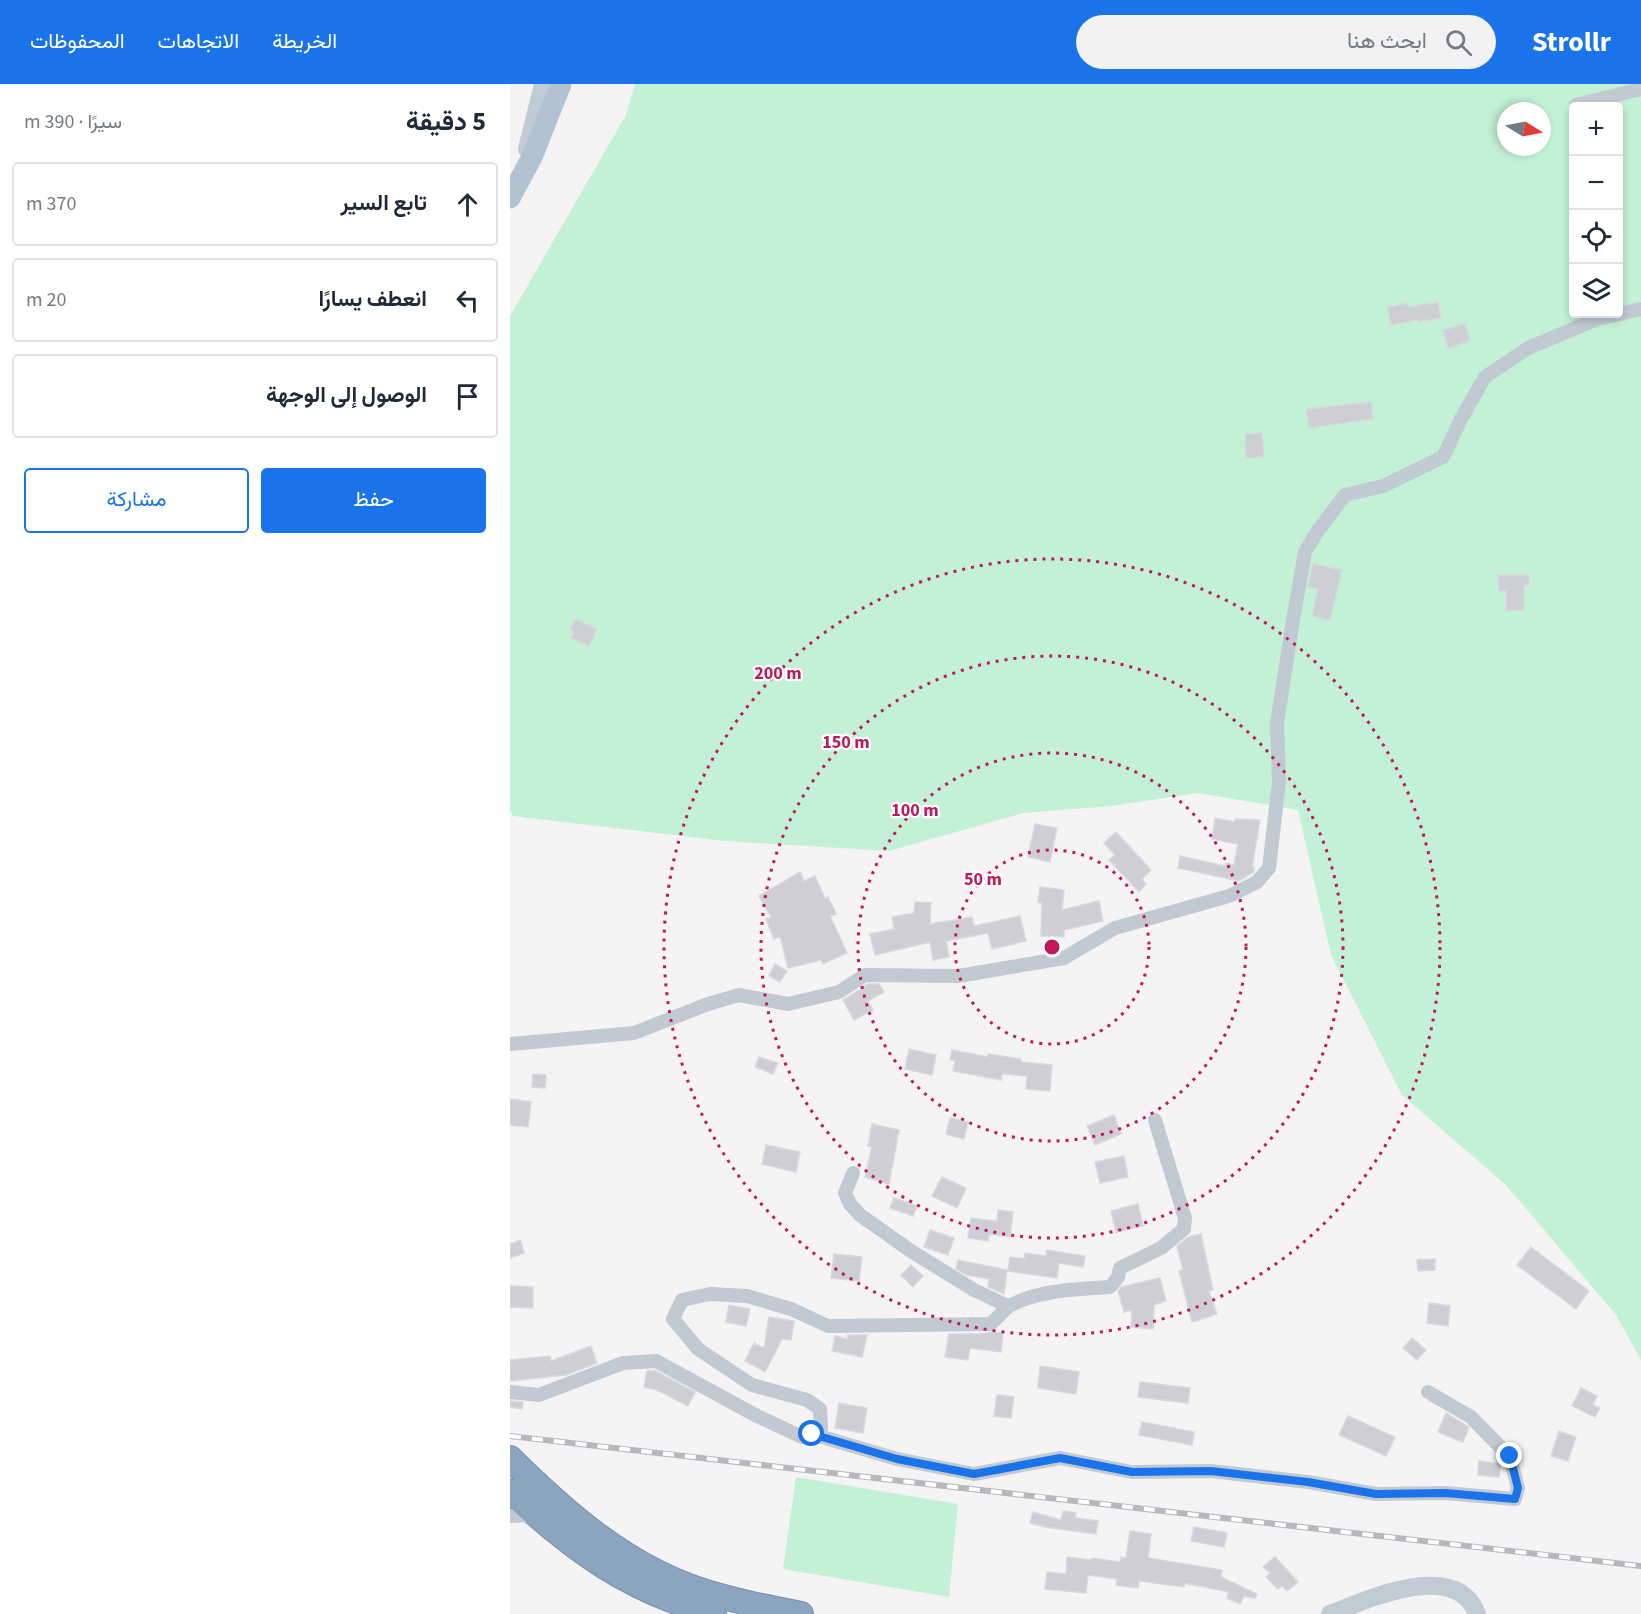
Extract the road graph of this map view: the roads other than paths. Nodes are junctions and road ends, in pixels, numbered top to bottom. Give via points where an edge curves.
1 (543, 84) edge
2 (561, 84) edge
3 (1641, 89) edge
4 (1588, 102) edge
5 (513, 193) edge
6 (1641, 309) edge
7 (510, 1044) edge
8 (1155, 1120) dead end
9 (853, 1173) dead end
10 (1008, 1306) junction
11 (510, 1392) edge
12 (1428, 1392) dead end
13 (812, 1434) junction
14 (510, 1458) edge
15 (515, 1494) edge
16 (714, 1614) edge
17 (801, 1614) edge
18 (1330, 1614) edge
19 (1477, 1614) edge

1 - 5 main road
2 - 5 main road
3 - 4 street
6 - 7 street via 1597,319 1528,348 1485,377 1443,457 1383,486 1345,495 1317,532 1305,552 1277,723 1279,782 1269,868 1257,882 1229,896 1115,928 1064,958 958,976 865,975 839,992 788,1004 739,994 634,1034
8 - 10 street via 1185,1218 1184,1229 1161,1248 1120,1268 1110,1287 1069,1289
9 - 10 street via 845,1193 860,1215 974,1290
10 - 13 street via 990,1324 828,1326 791,1309 747,1296 710,1294 681,1300 673,1319 698,1349 752,1384 807,1400 820,1409 821,1427
11 - 13 street via 539,1395 623,1363 656,1361 757,1416 802,1437
12 - 13 street via 1471,1417 1510,1456 1518,1488 1515,1499 1445,1493 1376,1494 1211,1471 1132,1472 1060,1458 974,1474 897,1459
14 - 15 highway
15 - 16 highway via 579,1551 618,1576
15 - 17 highway via 571,1516 614,1548 692,1587
18 - 19 main road via 1401,1589 1428,1585 1457,1591 1469,1599

